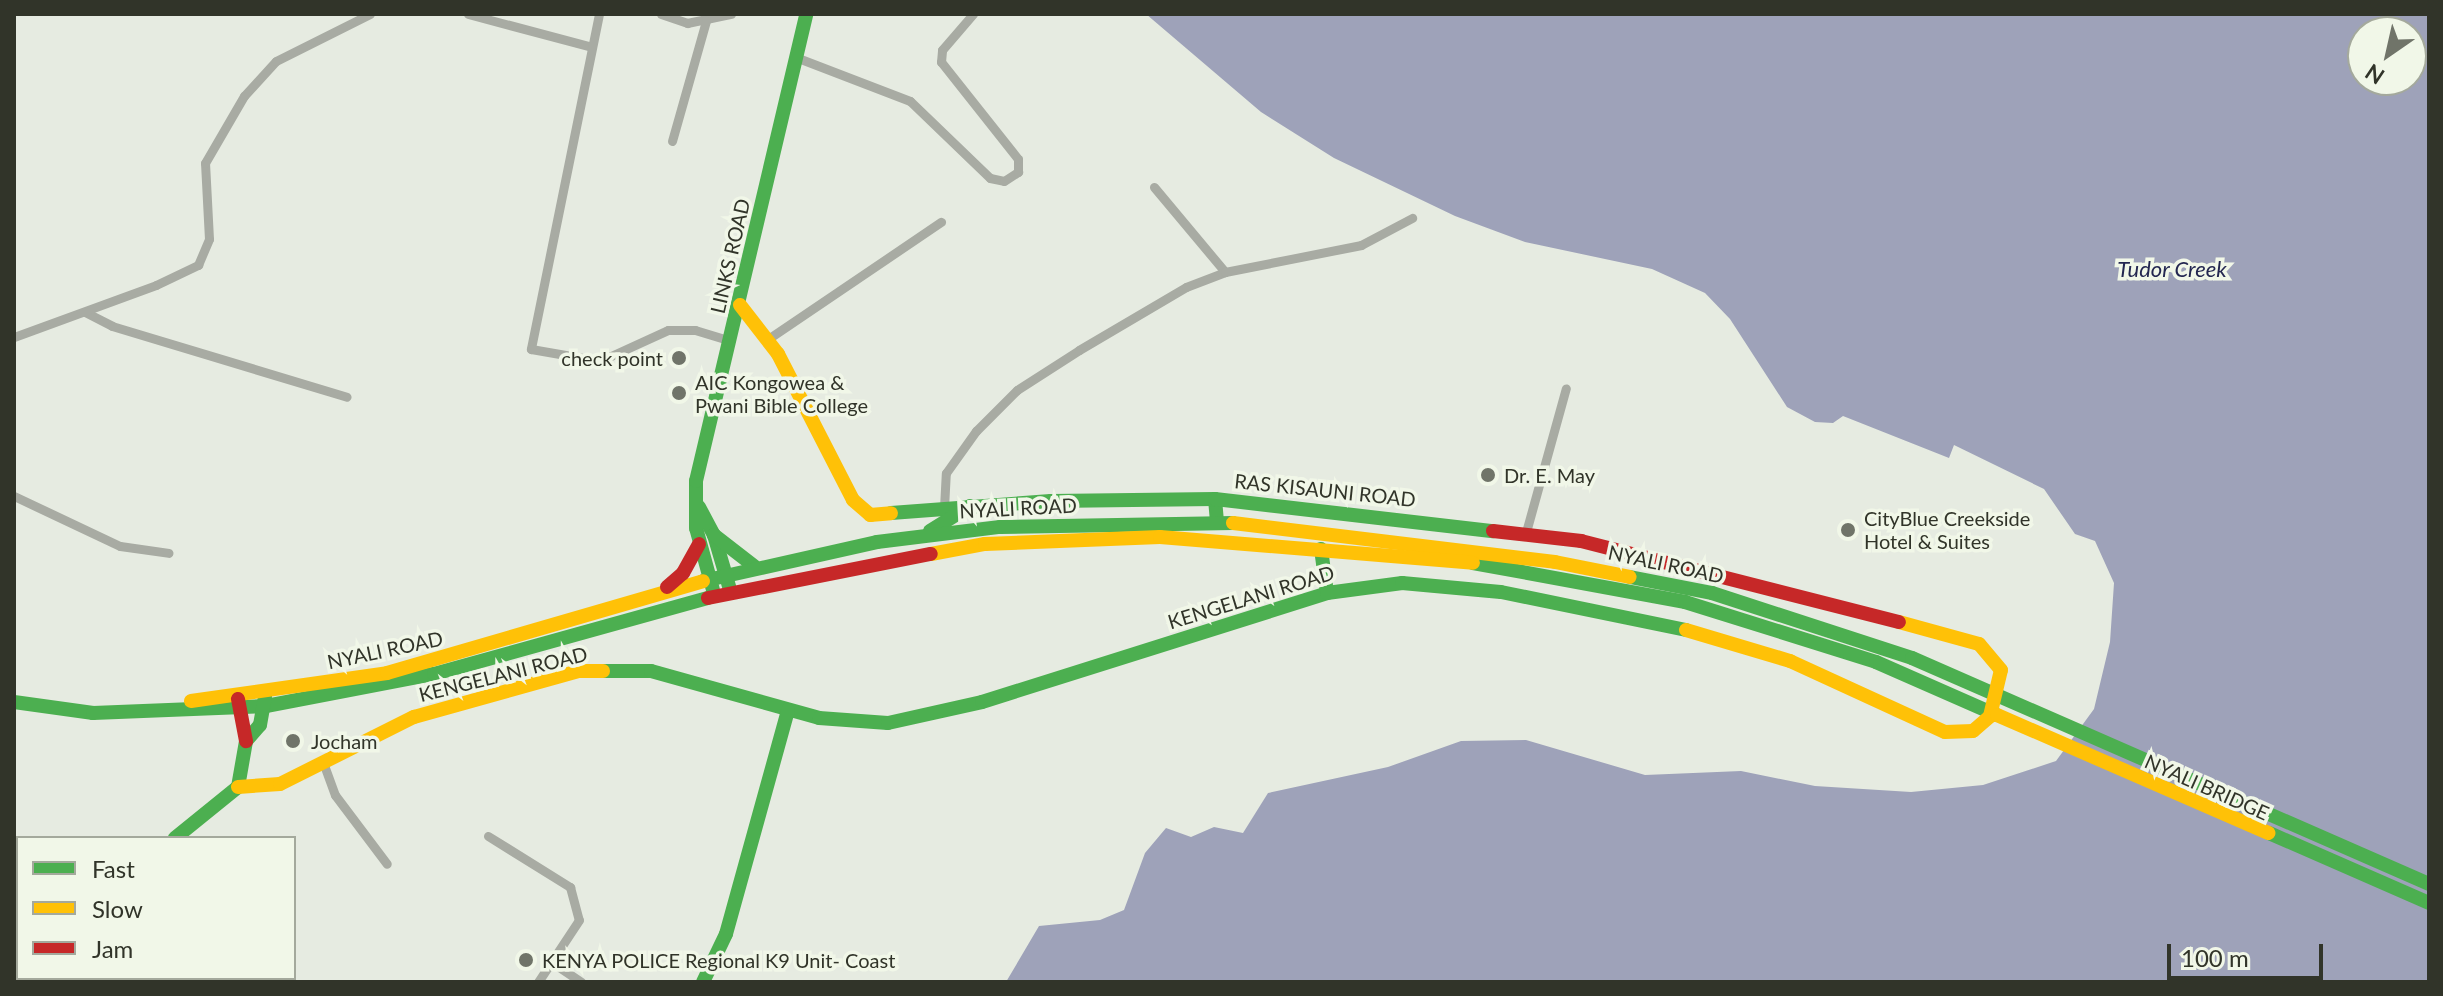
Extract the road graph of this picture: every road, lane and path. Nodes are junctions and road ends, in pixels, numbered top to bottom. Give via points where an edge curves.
1 (370, 14) edge
2 (468, 14) edge
3 (599, 14) edge
4 (661, 14) edge
5 (731, 14) edge
6 (803, 14) edge
7 (973, 14) edge
8 (706, 21) junction
9 (592, 47) junction
10 (798, 58) junction
11 (672, 141) dead end
12 (1154, 187) dead end
13 (1412, 218) dead end
14 (941, 222) dead end
15 (1225, 272) junction
16 (740, 305) junction
17 (85, 312) junction
18 (735, 324) junction
19 (764, 334) junction
20 (14, 337) edge
21 (730, 341) junction
22 (1566, 388) dead end
23 (347, 397) dead end
24 (14, 496) edge
25 (1215, 499) junction
26 (970, 506) junction
27 (699, 507) junction
28 (944, 508) junction
29 (1217, 522) junction
30 (1526, 532) junction
31 (714, 535) junction
32 (921, 536) junction
33 (699, 544) junction
34 (1321, 549) junction
35 (169, 553) dead end
36 (754, 566) junction
37 (725, 574) junction
38 (710, 578) junction
39 (663, 591) junction
40 (731, 593) junction
41 (1327, 593) junction
42 (715, 596) junction
43 (1976, 686) joint
44 (265, 700) junction
45 (14, 702) edge
46 (1972, 702) joint
47 (238, 703) junction
48 (788, 710) junction
49 (1953, 734) joint
50 (246, 741) junction
51 (324, 765) junction
52 (238, 787) junction
53 (177, 836) edge
54 (488, 836) dead end
55 (387, 864) dead end
56 (2429, 884) edge
57 (2429, 903) edge
58 (553, 963) junction
59 (538, 982) edge
60 (581, 982) edge
61 (703, 982) edge

1 - 17 street via 276,61 244,96 205,163 209,239 198,265
2 - 9 street
3 - 9 street
4 - 8 street via 687,23
5 - 8 street
6 - 10 main road, LINKS ROAD
7 - 10 street via 942,50 941,62 1018,159 1018,172 1004,181 990,178 910,101
8 - 11 street
9 - 21 street via 531,349 600,361 668,330 695,330
10 - 16 main road, LINKS ROAD
12 - 15 street
13 - 15 street via 1361,245
14 - 19 street
15 - 28 street via 1186,287 1017,390 949,468 942,488
16 - 18 main road, LINKS ROAD
16 - 19 main road, RAS KISAUNI ROAD
17 - 20 street
17 - 23 street via 112,326
18 - 19 main road
18 - 21 main road, LINKS ROAD
19 - 28 main road, RAS KISAUNI ROAD via 860,508 876,516
21 - 27 main road, LINKS ROAD via 696,481
22 - 30 street
24 - 35 street via 120,546
25 - 26 main road, RAS KISAUNI ROAD
25 - 29 main road
25 - 30 main road, RAS KISAUNI ROAD
26 - 28 main road, RAS KISAUNI ROAD
26 - 32 main road
27 - 31 main road, LINKS ROAD
27 - 33 main road, LINKS ROAD
29 - 32 main road, NYALI ROAD via 1000,527
29 - 43 main road, NYALI ROAD via 1485,550 1676,585 1828,629
30 - 49 main road, RAS KISAUNI ROAD via 1669,560 1979,644 2001,670 1990,716 1973,731
31 - 36 main road
31 - 37 main road, LINKS ROAD
32 - 36 main road, NYALI ROAD
33 - 38 main road, LINKS ROAD
33 - 39 main road via 683,573
34 - 40 main road, NYALI ROAD via 1160,537 1012,542 940,549
34 - 41 main road
34 - 46 main road, NYALI ROAD via 1503,566 1685,602 1876,662
36 - 37 main road, NYALI ROAD
37 - 38 main road, NYALI ROAD
37 - 40 main road, LINKS ROAD
38 - 39 main road, NYALI ROAD
38 - 42 main road, LINKS ROAD
39 - 44 main road, NYALI ROAD via 442,659
40 - 42 main road, NYALI ROAD
41 - 48 main road, KENGELANI ROAD via 923,718 848,722
41 - 49 main road, KENGELANI ROAD via 1402,583 1472,588 1667,625 1790,661
42 - 44 main road, NYALI ROAD via 434,674
43 - 56 main road, NYALI BRIDGE
44 - 47 main road, NYALI ROAD
44 - 50 main road via 258,729
45 - 47 main road, NYALI ROAD via 61,707
46 - 57 main road, NYALI BRIDGE via 2196,805
47 - 50 main road
48 - 51 main road, KENGELANI ROAD via 651,671 579,671 414,717
48 - 61 main road via 726,934
50 - 52 main road
51 - 52 main road, KENGELANI ROAD via 280,784
51 - 55 street via 335,795
52 - 53 main road
54 - 58 street via 570,887 579,920
58 - 59 street
58 - 60 street

